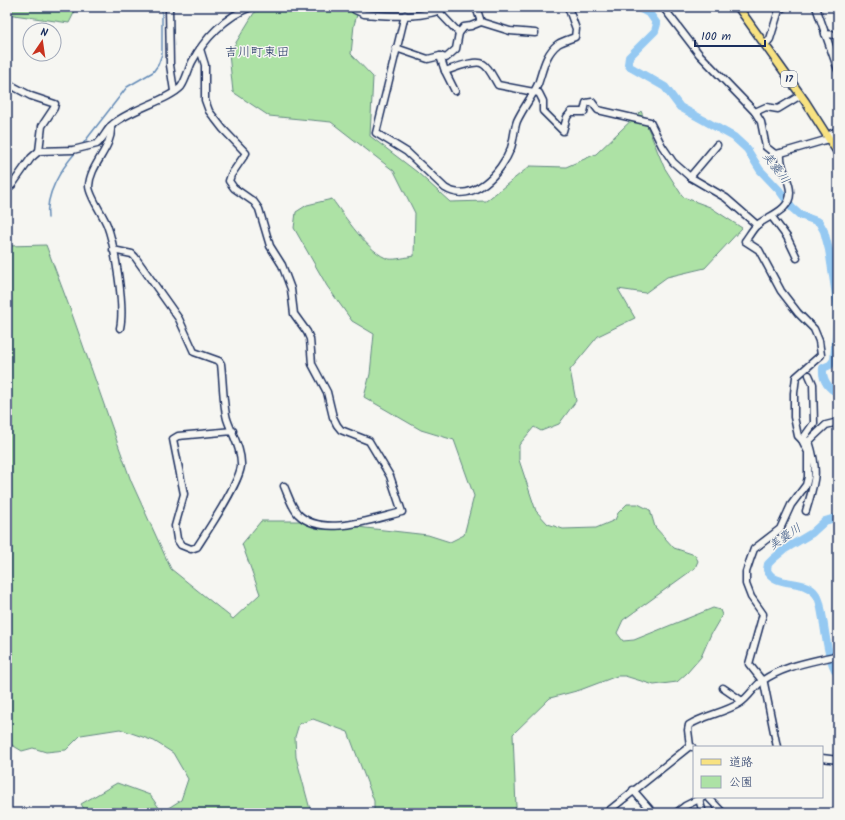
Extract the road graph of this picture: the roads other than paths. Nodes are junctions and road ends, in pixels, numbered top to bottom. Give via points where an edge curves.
1 (169, 7) edge
2 (251, 7) edge
3 (354, 7) edge
4 (448, 7) edge
5 (476, 7) edge
6 (568, 7) edge
7 (663, 7) edge
8 (738, 7) edge
9 (784, 7) edge
10 (816, 7) edge
11 (439, 12) junction
12 (404, 15) junction
13 (481, 22) junction
14 (459, 33) junction
15 (535, 33) dead end
16 (825, 34) junction
17 (838, 35) edge
18 (765, 45) junction
19 (396, 48) junction
20 (200, 49) junction
21 (440, 56) junction
22 (838, 70) edge
23 (445, 71) junction
24 (7, 83) edge
25 (174, 91) junction
26 (455, 91) dead end
27 (534, 91) junction
28 (800, 95) junction
29 (755, 112) junction
30 (111, 126) junction
31 (838, 131) edge
32 (829, 139) junction
33 (717, 144) dead end
34 (39, 151) junction
35 (781, 153) junction
36 (838, 153) edge
37 (690, 177) junction
38 (7, 189) edge
39 (772, 217) junction
40 (757, 225) junction
41 (113, 250) junction
42 (797, 258) dead end
43 (120, 328) dead end
44 (809, 375) dead end
45 (838, 422) edge
46 (232, 431) junction
47 (806, 441) junction
48 (284, 486) dead end
49 (806, 511) dead end
50 (754, 626) dead end
51 (754, 640) junction
52 (837, 655) edge
53 (762, 681) junction
54 (723, 688) dead end
55 (742, 701) junction
56 (778, 746) edge
57 (692, 747) edge
58 (823, 758) edge
59 (838, 760) edge
60 (633, 790) junction
61 (701, 798) edge
62 (709, 798) edge
63 (606, 813) edge
64 (653, 813) edge
65 (676, 813) edge
66 (704, 813) edge
67 (723, 813) edge

1 - 25 street via 170,65
2 - 20 street via 226,21
3 - 12 street via 364,14
4 - 11 street
5 - 13 street
6 - 27 street via 576,29 575,37 559,43 552,51 542,67
7 - 29 street via 699,54
8 - 18 main road, 17
9 - 18 street via 779,10 770,39
10 - 16 street
11 - 12 street via 422,16
11 - 14 street
12 - 19 street
13 - 14 street via 464,27
13 - 15 street via 510,31
14 - 21 street via 456,49 446,58
16 - 17 street
16 - 22 street
18 - 28 main road, 17
19 - 21 street via 428,59
19 - 27 street via 376,133 407,152 435,180 452,192 460,193 476,188 494,176 511,147 517,122
20 - 25 street via 180,88
20 - 48 street via 205,65 205,100 209,111 246,154 229,181 259,208 270,246 282,265 291,289 294,314 310,340 312,364 327,392 337,425 341,430 369,441 390,476 402,512 350,524 325,525 312,522 298,513
21 - 23 street
23 - 26 street
23 - 27 street via 479,62 484,64 498,85
24 - 34 street via 31,96 55,104 42,126
25 - 30 street
27 - 37 street via 539,93 543,101 543,111 563,131 571,112 584,112 586,103 592,102 598,110 650,122 673,162
28 - 29 street via 778,109 766,107
28 - 32 main road, 17
29 - 35 street via 761,122 766,147 775,154
30 - 34 street via 100,141 89,147
30 - 41 street via 109,140 92,174 89,186 108,226
31 - 32 street
32 - 35 street
32 - 36 main road, 17
33 - 37 street
34 - 38 street
35 - 39 street via 780,160 790,198
37 - 40 street via 726,198
39 - 40 street
39 - 42 street via 787,237
40 - 47 street via 745,241 759,250 781,291 814,329 819,341 820,355 796,377 794,417 798,436
41 - 43 street via 122,310
41 - 46 street via 136,257 175,314 194,352 219,361 227,418
44 - 47 street via 813,384 814,423
45 - 47 street via 826,425
46 - 46 street via 241,466 238,479 197,547 191,549 181,545 177,539 175,526 184,494 173,439 178,436
47 - 49 street via 815,460 816,480
47 - 51 street via 809,461 806,485 791,505 780,528 754,550 746,572 746,584 751,597 763,614
50 - 51 street
51 - 53 street via 749,664
52 - 53 street via 794,666
53 - 55 street
53 - 56 street
54 - 55 street
55 - 57 street via 689,725
57 - 60 street
58 - 59 street
60 - 63 street
60 - 64 street
61 - 65 street
61 - 66 street
62 - 67 street

